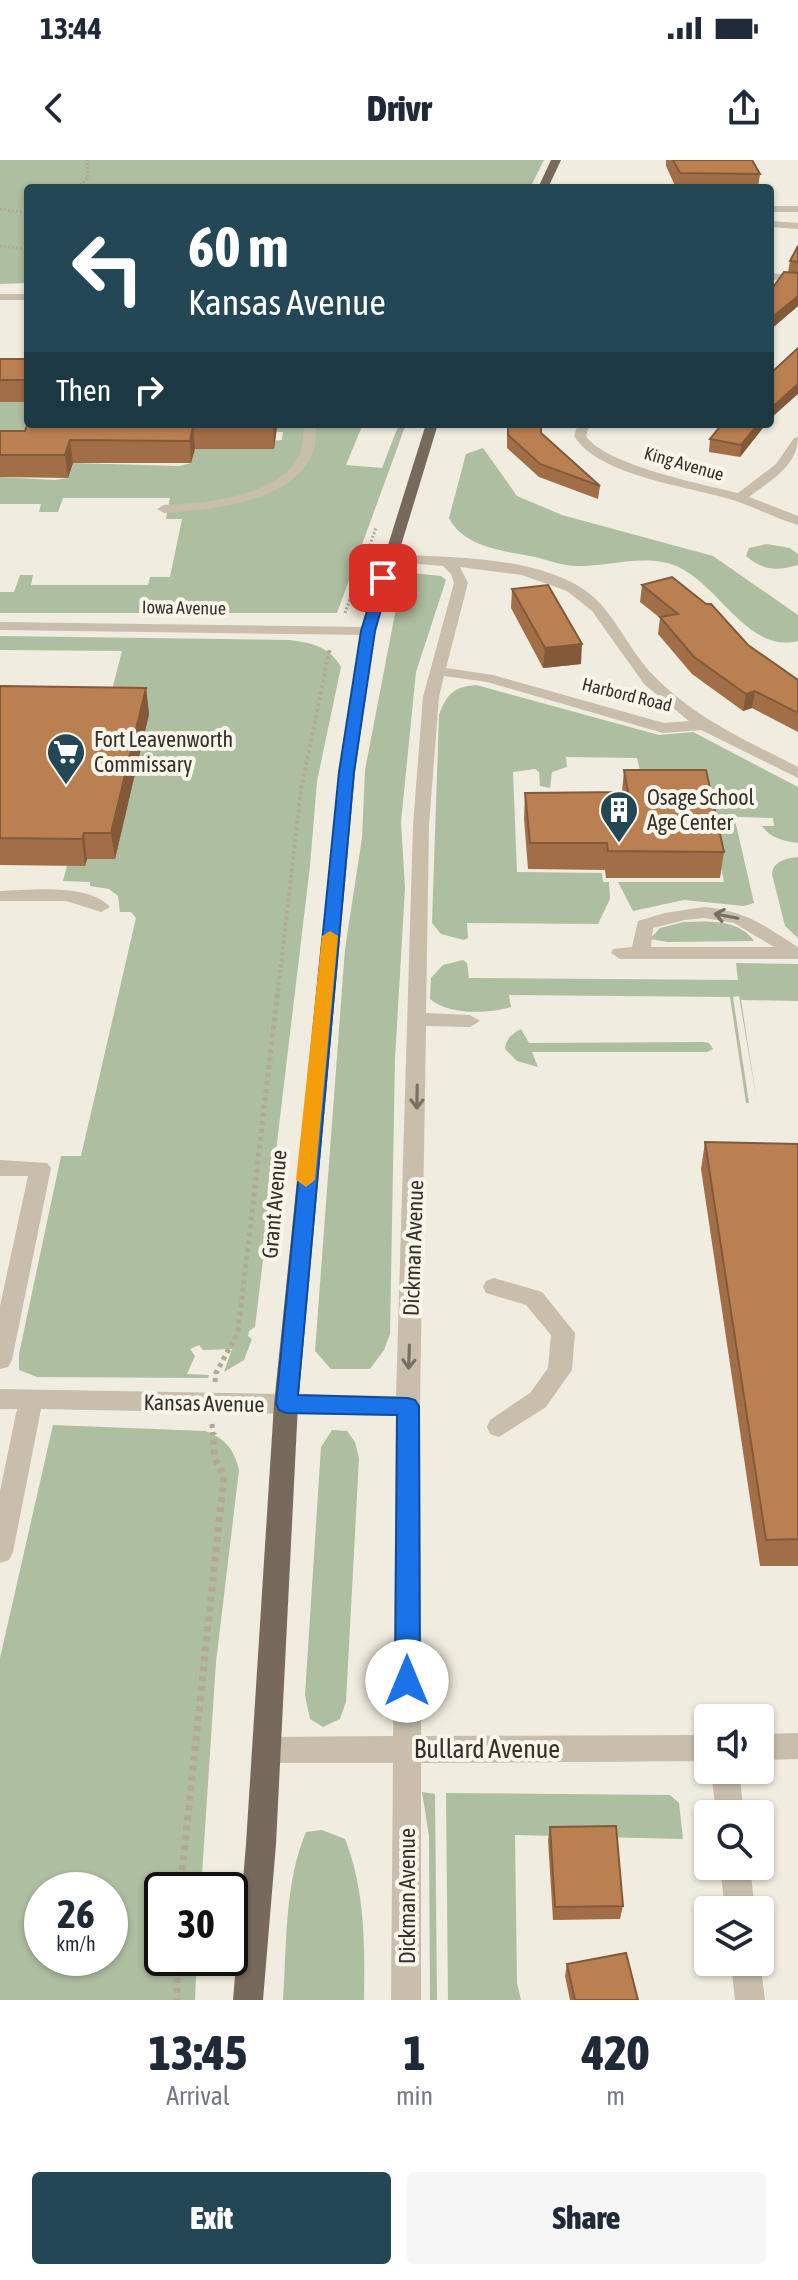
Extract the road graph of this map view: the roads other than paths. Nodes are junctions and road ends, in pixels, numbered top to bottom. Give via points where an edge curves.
1 (556, 160) edge
2 (545, 184) edge
3 (798, 206) edge
4 (774, 207) edge
5 (774, 224) edge
6 (798, 226) edge
7 (774, 276) edge
8 (798, 279) edge
9 (0, 297) edge
10 (24, 297) edge
11 (309, 428) edge
12 (431, 428) edge
13 (583, 428) edge
14 (798, 441) edge
15 (740, 498) junction
16 (164, 509) dead end
17 (798, 521) edge
18 (389, 558) junction
19 (449, 564) junction
20 (0, 626) edge
21 (368, 631) junction
22 (438, 671) junction
23 (703, 725) junction
24 (798, 773) edge
25 (0, 896) edge
26 (101, 907) dead end
27 (620, 953) dead end
28 (641, 953) junction
29 (795, 953) edge
30 (418, 1019) junction
31 (470, 1021) dead end
32 (0, 1168) edge
33 (494, 1287) dead end
34 (0, 1360) edge
35 (0, 1399) edge
36 (31, 1400) junction
37 (286, 1404) junction
38 (408, 1406) junction
39 (499, 1427) dead end
40 (0, 1552) edge
41 (798, 1746) edge
42 (774, 1747) edge
43 (694, 1748) edge
44 (407, 1749) junction
45 (266, 1750) junction
46 (747, 1976) edge
47 (248, 2000) edge
48 (406, 2000) edge
49 (750, 2000) edge

1 - 2 main road
3 - 4 street
5 - 6 street
7 - 8 street
9 - 10 street
11 - 16 street via 305,458 273,485 239,498
12 - 18 main road, Grant Avenue
13 - 15 street, King Avenue via 580,436 587,447 621,465
14 - 15 street via 780,467
15 - 17 street, King Avenue
18 - 19 street
18 - 21 main road, Grant Avenue
19 - 22 street, Dickman Avenue via 461,583
19 - 23 street via 517,569 565,583 593,603 657,689
20 - 21 street, Iowa Avenue
21 - 37 main road, Grant Avenue via 347,772
22 - 23 street, Harbord Road via 488,678 663,728
22 - 30 street, Dickman Avenue via 431,697 421,825
23 - 24 street
25 - 26 street via 61,896
27 - 28 street
28 - 29 street
29 -> 28 street via 749,921 690,912 644,925
30 - 31 street
30 -> 38 street, Dickman Avenue
32 - 34 street via 40,1168
33 - 39 street via 534,1298 563,1333 560,1370 538,1400
35 - 36 street, Kansas Avenue
36 - 37 street, Kansas Avenue
36 - 40 street
37 - 38 street, Kansas Avenue
37 - 45 main road, Grant Avenue
38 - 44 street, Dickman Avenue
41 - 42 street
43 - 44 street, Bullard Avenue
44 - 45 street, Bullard Avenue
44 - 48 street, Dickman Avenue
45 - 47 main road, Grant Avenue
46 - 49 street

